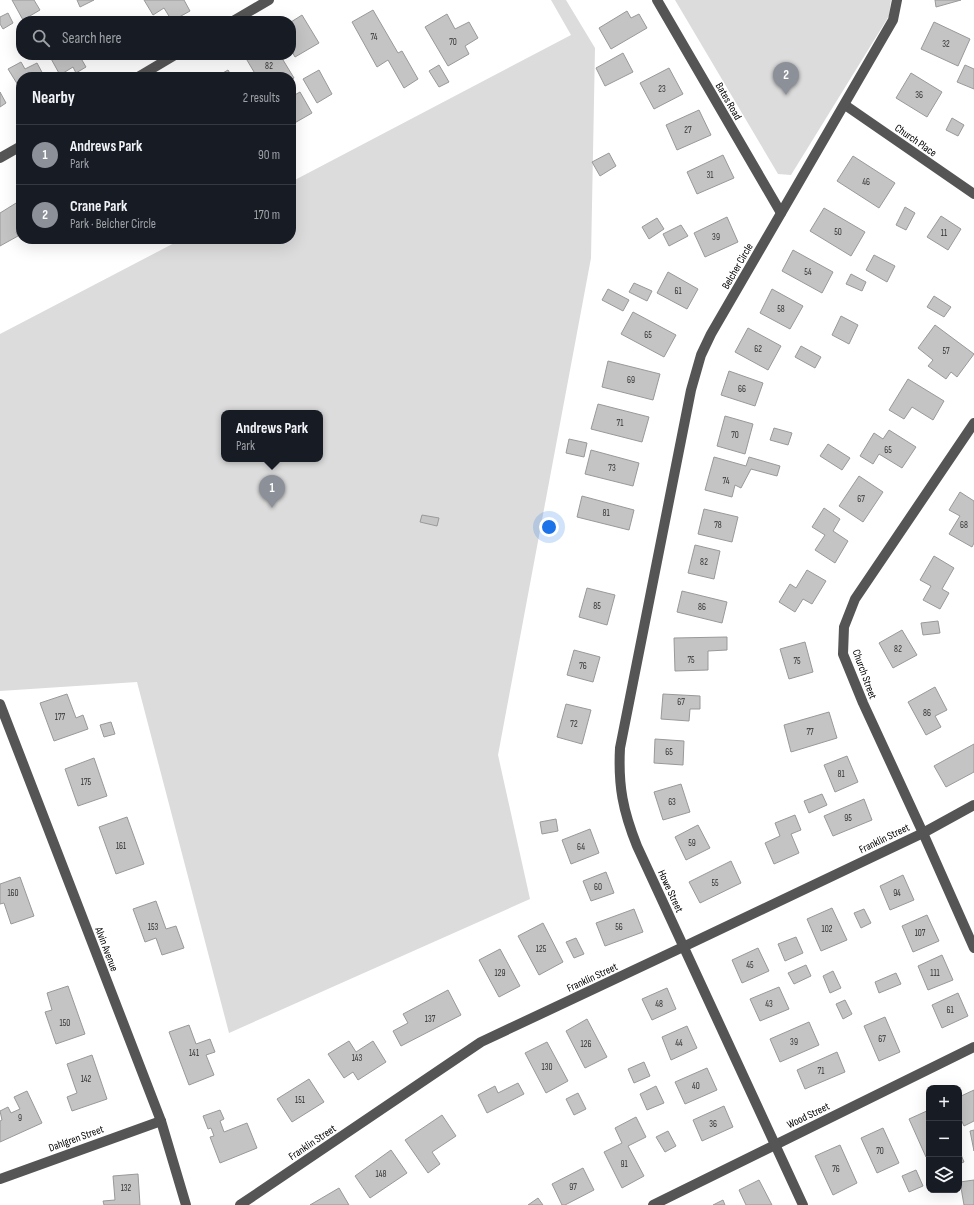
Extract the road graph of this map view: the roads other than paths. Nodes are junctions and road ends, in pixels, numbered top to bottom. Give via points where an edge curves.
1 (269, 0) edge
2 (657, 0) edge
3 (897, 0) edge
4 (242, 16) edge
5 (167, 60) edge
6 (146, 72) edge
7 (845, 105) junction
8 (16, 149) edge
9 (0, 158) edge
10 (974, 194) edge
11 (781, 214) junction
12 (974, 423) edge
13 (656, 567) joint
14 (0, 704) edge
15 (974, 805) edge
16 (923, 833) junction
17 (683, 947) junction
18 (974, 948) edge
19 (974, 1047) edge
20 (161, 1121) junction
21 (775, 1145) junction
22 (0, 1179) edge
23 (186, 1205) edge
24 (240, 1205) edge
25 (653, 1205) edge
26 (803, 1205) edge

1 - 4 street
2 - 11 street, Bates Road
3 - 7 street, Belcher Circle via 893,20
5 - 6 street
7 - 10 street, Church Place
7 - 11 street, Belcher Circle
8 - 9 street
11 - 13 street, Belcher Circle via 701,355 691,390
12 - 16 street, Church Street via 855,599 844,627 843,654 863,704
13 - 17 street, Howe Street via 623,729 620,784 627,822
14 - 20 street, Alvin Avenue
15 - 16 street, Franklin Street
16 - 17 street, Franklin Street
16 - 18 street, Church Street
17 - 21 street, Howe Street
17 - 24 street, Franklin Street via 481,1042
19 - 21 street, Wood Street
20 - 22 street, Dahlgren Street
20 - 23 street, Alvin Avenue
21 - 25 street, Wood Street
21 - 26 street, Howe Street

